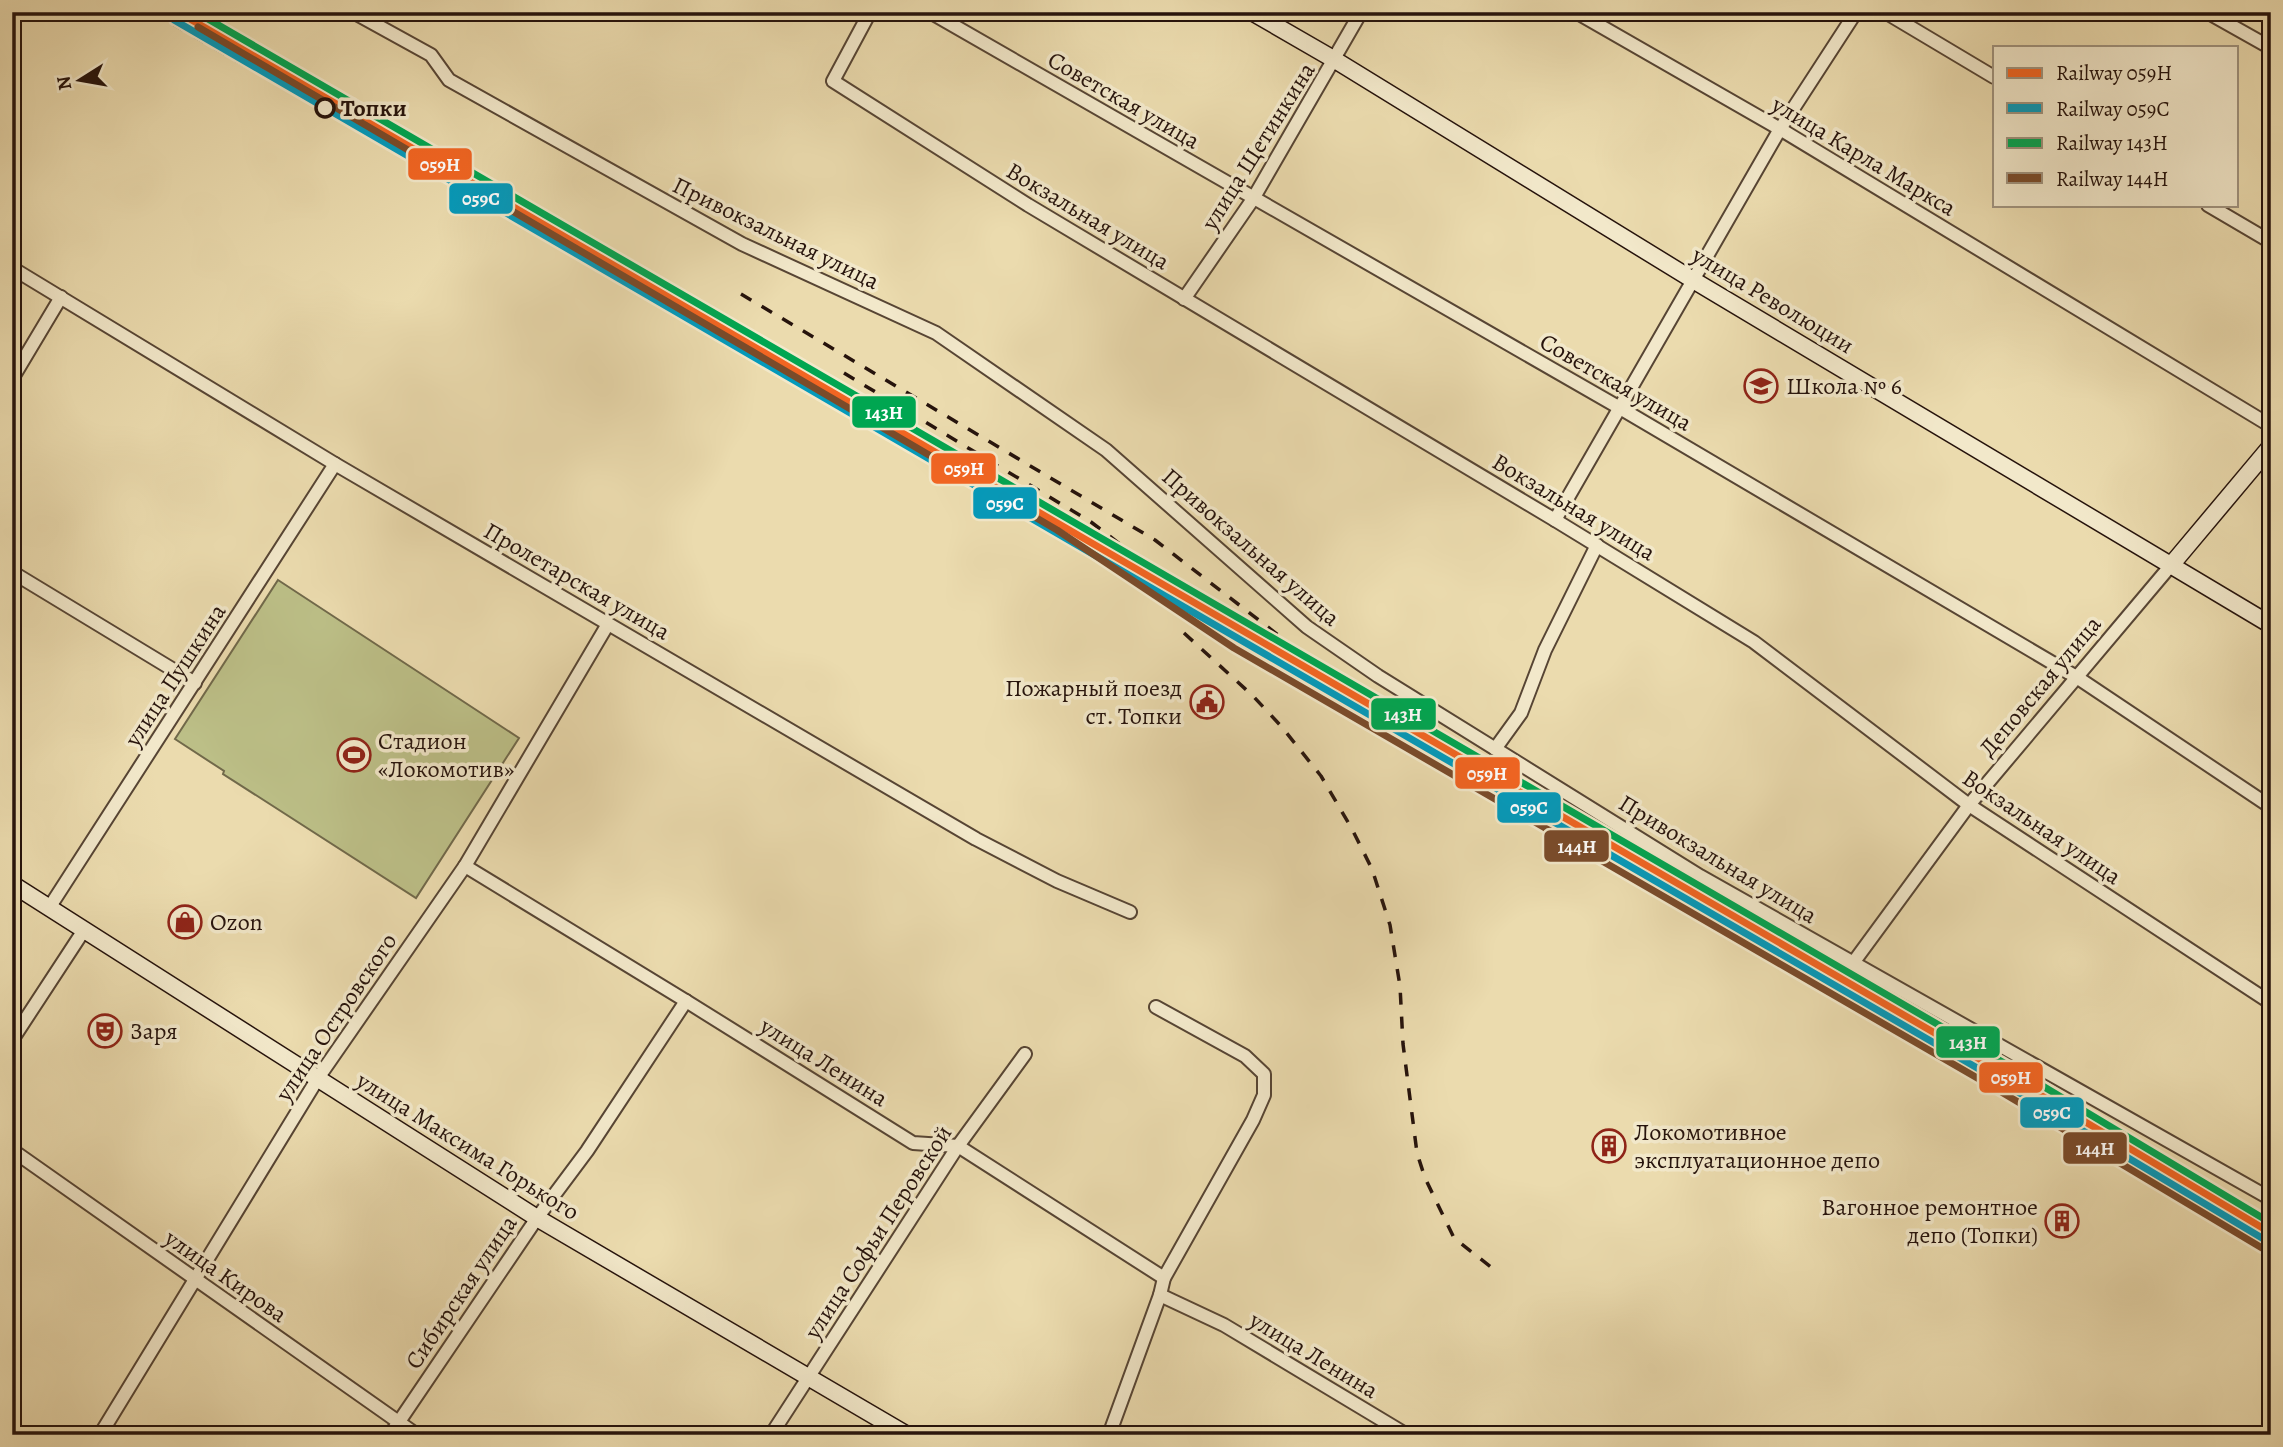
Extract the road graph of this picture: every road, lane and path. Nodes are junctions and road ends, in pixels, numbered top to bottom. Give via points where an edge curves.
1 (353, 12) edge
2 (870, 12) edge
3 (930, 12) edge
4 (1252, 12) edge
5 (1362, 12) edge
6 (1576, 12) edge
7 (1856, 12) edge
8 (1885, 12) edge
9 (2207, 12) edge
10 (2271, 48) edge
11 (1335, 60) junction
12 (1993, 76) edge
13 (1780, 129) junction
14 (1253, 199) junction
15 (2210, 206) edge
16 (2271, 242) edge
17 (12, 268) edge
18 (1693, 279) junction
19 (61, 297) junction
20 (1184, 299) junction
21 (12, 379) edge
22 (1620, 408) junction
23 (2271, 426) edge
24 (2271, 446) edge
25 (335, 464) junction
26 (1555, 520) junction
27 (1597, 545) junction
28 (2172, 564) junction
29 (12, 572) edge
30 (608, 624) junction
31 (2271, 625) edge
32 (2078, 678) junction
33 (195, 683) junction
34 (1495, 749) junction
35 (1969, 805) junction
36 (2271, 807) edge
37 (465, 866) junction
38 (12, 884) edge
39 (49, 908) junction
40 (1130, 912) dead end
41 (84, 930) junction
42 (1853, 963) junction
43 (686, 1000) junction
44 (2271, 1003) edge
45 (1156, 1007) dead end
46 (12, 1040) edge
47 (1025, 1054) dead end
48 (318, 1078) junction
49 (958, 1146) junction
50 (12, 1150) edge
51 (2271, 1199) edge
52 (537, 1219) junction
53 (1164, 1278) junction
54 (193, 1279) junction
55 (1160, 1295) junction
56 (809, 1377) junction
57 (398, 1423) junction
58 (100, 1435) edge
59 (390, 1435) edge
60 (417, 1435) edge
61 (771, 1435) edge
62 (907, 1435) edge
63 (1109, 1435) edge
64 (1407, 1435) edge

1 - 34 street, Привокзальная улица via 431,55 449,80 742,244 936,333 1107,450 1307,627
2 - 20 street, Вокзальная улица via 833,81
3 - 14 street, Советская улица
4 - 11 street, улица Революции
5 - 11 street, улица Щетинкина
6 - 13 street, улица Карла Маркса
7 - 13 street
8 - 12 street
9 - 10 street
11 - 14 street, улица Щетинкина
11 - 18 street, улица Революции
13 - 18 street
13 - 23 street, улица Карла Маркса
14 - 20 street, улица Щетинкина
14 - 22 street, Советская улица
15 - 16 street
17 - 19 street, Пролетарская улица
18 - 22 street
18 - 28 street, улица Революции
19 - 21 street
19 - 25 street, Пролетарская улица
20 - 26 street, Вокзальная улица
22 - 26 street
22 - 32 street, Советская улица
24 - 28 street, Деповская улица
25 - 30 street, Пролетарская улица
25 - 33 street, улица Пушкина
26 - 27 street, Вокзальная улица
27 - 34 street via 1545,650 1521,713
27 - 35 street, Вокзальная улица via 1754,642
28 - 31 street, улица Революции
28 - 32 street, Деповская улица
29 - 33 street
30 - 37 street, улица Островского
30 - 40 street, Пролетарская улица via 976,839
32 - 35 street, Деповская улица
32 - 36 street, Советская улица
33 - 39 street, улица Пушкина
34 - 42 street, Привокзальная улица via 1700,876
35 - 42 street, Деповская улица
35 - 44 street, Вокзальная улица
37 - 43 street, улица Ленина
37 - 48 street, улица Островского
38 - 39 street, улица Максима Горького
39 - 41 street, улица Максима Горького
41 - 46 street
41 - 48 street, улица Максима Горького
42 - 51 street, Привокзальная улица
43 - 49 street, улица Ленина via 913,1143
43 - 52 street, Сибирская улица
45 - 53 street via 1245,1056 1264,1074 1264,1096 1253,1120
47 - 49 street, улица Софьи Перовской
48 - 52 street, улица Максима Горького
48 - 54 street, улица Островского
49 - 53 street, улица Ленина
49 - 56 street, улица Софьи Перовской
50 - 54 street, улица Кирова
52 - 56 street, улица Максима Горького
52 - 57 street, Сибирская улица
53 - 55 street
54 - 57 street, улица Кирова
54 - 58 street, улица Островского
55 - 63 street
55 - 64 street, улица Ленина via 1224,1325
56 - 61 street, улица Софьи Перовской
56 - 62 street, улица Максима Горького
57 - 59 street, Сибирская улица
57 - 60 street, улица Кирова

